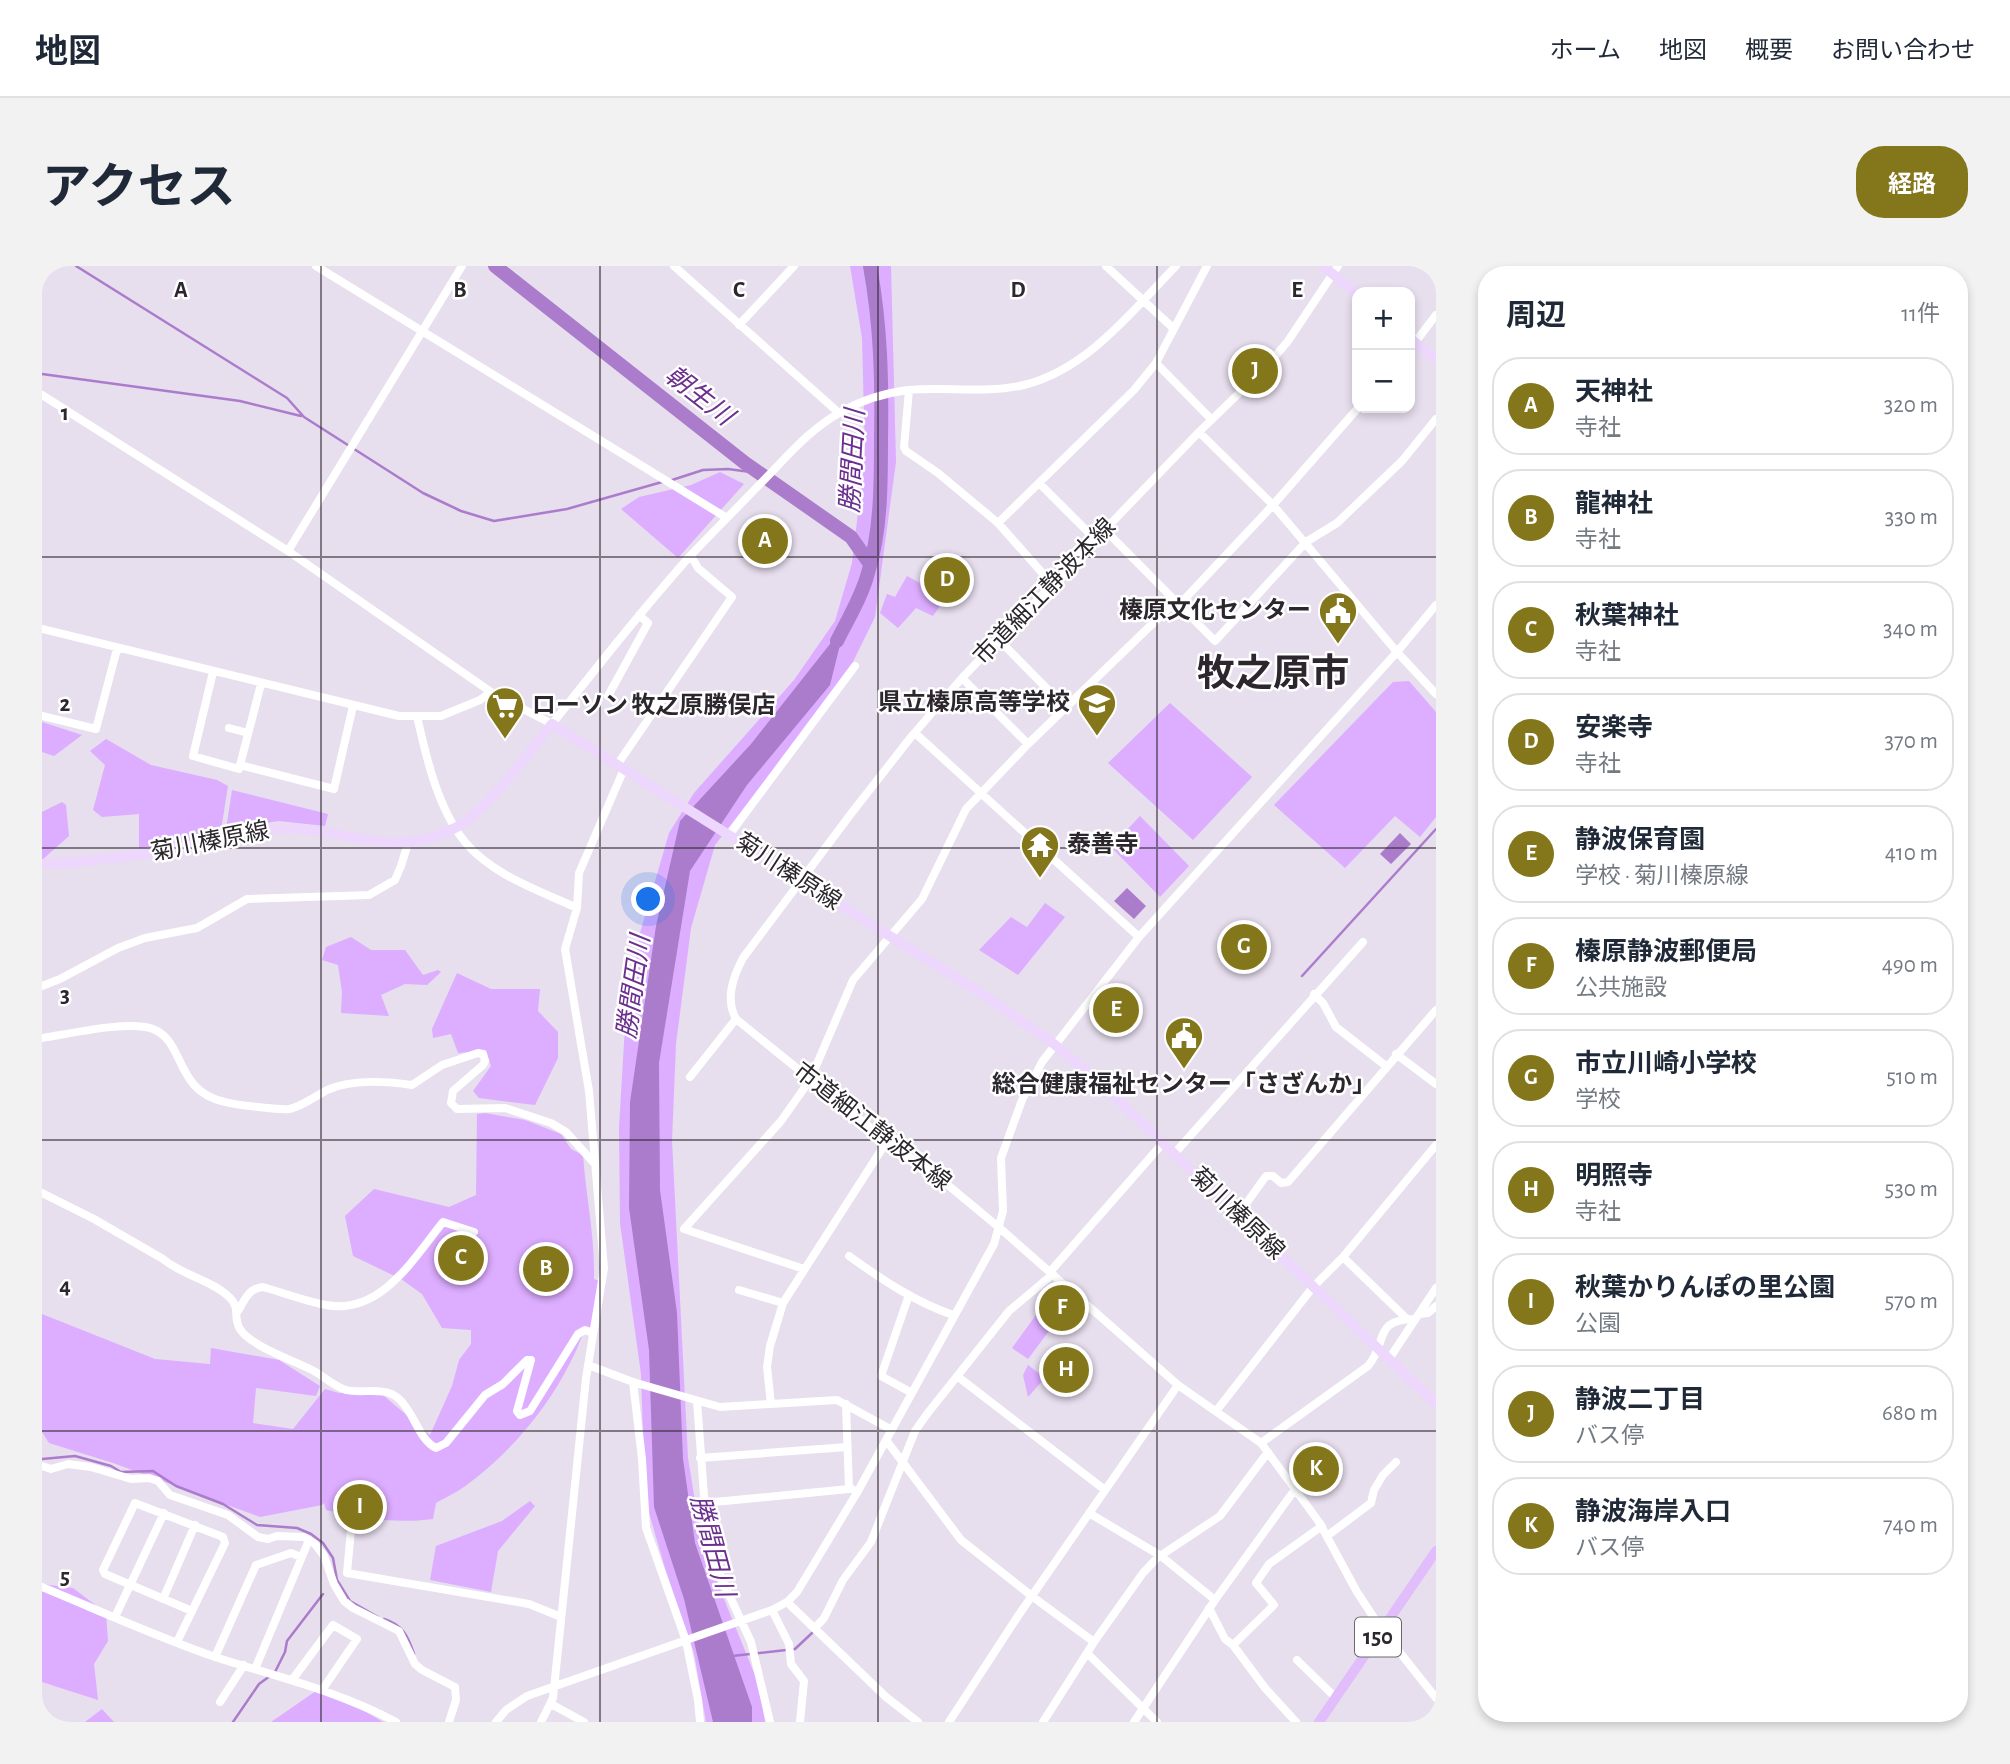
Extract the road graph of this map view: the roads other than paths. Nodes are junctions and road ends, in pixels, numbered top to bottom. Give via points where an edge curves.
1 (316, 266) edge
2 (462, 266) edge
3 (674, 266) edge
4 (794, 266) edge
5 (1106, 266) edge
6 (1177, 266) edge
7 (1207, 266) edge
8 (1322, 266) edge
9 (1336, 270) edge
10 (1352, 288) edge
11 (1144, 299) junction
12 (1436, 315) edge
13 (738, 325) junction
14 (1173, 328) junction
15 (422, 331) junction
16 (1415, 340) edge
17 (1415, 345) edge
18 (1436, 360) edge
19 (1156, 363) junction
20 (905, 391) junction
21 (42, 394) edge
22 (842, 411) junction
23 (1355, 413) edge
24 (1211, 419) junction
25 (1436, 419) edge
26 (1199, 432) junction
27 (1040, 484) junction
28 (1273, 505) junction
29 (727, 518) junction
30 (998, 523) junction
31 (1105, 530) junction
32 (1096, 540) junction
33 (1306, 542) junction
34 (288, 551) junction
35 (691, 556) junction
36 (1052, 584) junction
37 (1177, 604) junction
38 (1436, 605) edge
39 (639, 615) junction
40 (42, 629) edge
41 (999, 640) junction
42 (117, 649) junction
43 (1397, 652) junction
44 (855, 666) dead end
45 (214, 672) junction
46 (962, 678) junction
47 (261, 684) junction
48 (1435, 690) edge
49 (491, 692) junction
50 (608, 696) dead end
51 (353, 706) junction
52 (1066, 708) junction
53 (42, 716) edge
54 (417, 716) junction
55 (552, 724) junction
56 (229, 728) dead end
57 (248, 733) junction
58 (915, 733) junction
59 (1028, 744) junction
60 (240, 765) junction
61 (620, 767) junction
62 (980, 793) junction
63 (456, 828) junction
64 (729, 835) junction
65 (408, 843) junction
66 (42, 864) edge
67 (800, 881) junction
68 (577, 908) junction
69 (889, 937) junction
70 (1139, 937) junction
71 (1363, 942) dead end
72 (42, 986) edge
73 (1314, 994) junction
74 (1436, 1010) edge
75 (736, 1019) junction
76 (42, 1038) edge
77 (1054, 1044) junction
78 (1396, 1054) junction
79 (1386, 1066) junction
80 (690, 1077) dead end
81 (810, 1080) junction
82 (1436, 1084) edge
83 (887, 1141) junction
84 (1163, 1143) junction
85 (1436, 1145) edge
86 (1174, 1154) junction
87 (594, 1163) junction
88 (42, 1193) edge
89 (1238, 1215) junction
90 (1000, 1228) junction
91 (474, 1232) dead end
92 (849, 1256) dead end
93 (1343, 1257) junction
94 (804, 1269) junction
95 (1051, 1273) junction
96 (1313, 1287) junction
97 (1436, 1288) edge
98 (739, 1290) dead end
99 (909, 1294) junction
100 (783, 1303) junction
101 (1436, 1306) edge
102 (237, 1311) junction
103 (953, 1315) junction
104 (1414, 1317) junction
105 (593, 1333) junction
106 (1378, 1349) junction
107 (1389, 1359) junction
108 (588, 1366) junction
109 (957, 1376) junction
110 (633, 1382) junction
111 (1178, 1385) junction
112 (912, 1393) junction
113 (695, 1401) junction
114 (771, 1404) junction
115 (846, 1404) junction
116 (1436, 1404) edge
117 (1217, 1410) junction
118 (892, 1430) junction
119 (886, 1440) junction
120 (1261, 1443) junction
121 (847, 1447) junction
122 (1268, 1452) junction
123 (700, 1458) junction
124 (1396, 1462) dead end
125 (904, 1463) junction
126 (42, 1466) edge
127 (1296, 1488) junction
128 (853, 1490) junction
129 (1105, 1490) junction
130 (704, 1503) junction
131 (164, 1513) junction
132 (1089, 1513) junction
133 (195, 1525) junction
134 (1322, 1526) junction
135 (351, 1530) dead end
136 (1327, 1536) junction
137 (309, 1540) junction
138 (1436, 1551) edge
139 (1161, 1556) junction
140 (302, 1557) junction
141 (130, 1585) junction
142 (42, 1587) edge
143 (1033, 1597) junction
144 (163, 1599) junction
145 (1215, 1600) junction
146 (787, 1602) junction
147 (1209, 1608) junction
148 (772, 1610) junction
149 (192, 1611) junction
150 (115, 1617) junction
151 (561, 1617) junction
152 (742, 1621) junction
153 (815, 1628) junction
154 (1382, 1630) junction
155 (686, 1641) junction
156 (177, 1642) junction
157 (1094, 1642) junction
158 (1233, 1645) junction
159 (1088, 1654) junction
160 (215, 1657) junction
161 (1297, 1660) dead end
162 (244, 1665) junction
163 (256, 1669) junction
164 (292, 1680) junction
165 (553, 1688) junction
166 (322, 1690) junction
167 (1336, 1698) junction
168 (1436, 1698) edge
169 (220, 1702) dead end
170 (551, 1704) junction
171 (1142, 1709) junction
172 (396, 1722) edge
173 (449, 1722) edge
174 (496, 1722) edge
175 (541, 1722) edge
176 (584, 1722) edge
177 (700, 1722) edge
178 (770, 1722) edge
179 (800, 1722) edge
180 (918, 1722) edge
181 (948, 1722) edge
182 (1043, 1722) edge
183 (1134, 1722) edge
184 (1157, 1722) edge
185 (1296, 1722) edge
186 (1319, 1722) edge

1 - 15 street
2 - 15 street
3 - 13 street
4 - 13 street
5 - 11 street
6 - 11 street
7 - 14 street
8 - 9 main road
9 - 10 main road
9 - 24 street, 市道細江静波本線 via 1281,349
11 - 14 street
11 - 20 street via 1094,349 1049,376 1000,388
12 - 16 street
13 - 22 street
14 - 19 street
15 - 29 street
15 - 34 street
17 - 18 main road
19 - 24 street
19 - 27 street
20 - 22 street
20 - 30 street via 906,451
21 - 34 street
22 - 29 street via 816,428
23 - 28 street
24 - 26 street, 市道細江静波本線
25 - 33 street via 1402,461 1337,523
26 - 28 street
26 - 31 street, 市道細江静波本線
27 - 30 street
27 - 32 street
28 - 33 street
28 - 37 street
29 - 35 street
30 - 36 street
31 - 32 street, 市道細江静波本線
31 - 37 street
32 - 36 street, 市道細江静波本線
33 - 37 street via 1215,641
33 - 43 street
34 - 49 street
35 - 39 street
35 - 61 street via 698,568 732,597
36 - 41 street, 市道細江静波本線
37 - 52 street
38 - 43 street
39 - 50 street via 648,622
39 - 55 street
40 - 42 street
41 - 46 street, 市道細江静波本線
41 - 52 street
42 - 45 street
42 - 53 street via 96,729
43 - 48 street
43 - 70 street
44 - 64 street
45 - 47 street
45 - 60 street via 193,756 239,769
46 - 58 street, 市道細江静波本線
46 - 59 street
47 - 51 street
47 - 57 street
49 - 54 street via 441,716
49 - 55 street
51 - 54 street
51 - 60 street via 334,789
52 - 59 street
54 - 63 street via 429,766
55 - 61 main road, 菊川榛原線
55 - 63 main road, 菊川榛原線 via 478,811
56 - 57 street
57 - 60 street
58 - 62 street
58 - 67 street, 市道細江静波本線
59 - 62 street
61 - 64 main road, 菊川榛原線
61 - 68 street via 579,873
62 - 69 street via 966,809 922,899
62 - 70 street
63 - 65 main road, 菊川榛原線
63 - 68 street via 492,866
64 - 67 main road, 菊川榛原線
65 - 66 main road, 菊川榛原線 via 298,828 139,856
65 - 72 street via 395,880 369,895 247,899 197,928 118,948
67 - 69 main road, 菊川榛原線
67 - 75 street, 市道細江静波本線 via 736,970 730,1004
68 - 87 street via 565,949 589,1091
69 - 77 main road, 菊川榛原線
69 - 81 street via 853,980
70 - 77 street
71 - 73 street
73 - 79 street via 1336,1027
73 - 86 street
74 - 78 street
75 - 80 street
75 - 81 street, 市道細江静波本線
76 - 87 street via 123,1027 153,1029 166,1037 182,1068 205,1094 225,1102 291,1109 349,1084 412,1084 442,1065 483,1054 483,1065 453,1091 450,1103 457,1109 505,1108 551,1123 566,1132
77 - 84 main road, 菊川榛原線
77 - 90 street via 1022,1100 1001,1158
78 - 79 street
78 - 82 street
79 - 89 street via 1288,1182 1281,1184 1266,1176
81 - 83 street, 市道細江静波本線
81 - 94 street via 781,1121 684,1229
83 - 90 street, 市道細江静波本線
83 - 94 street
84 - 86 main road, 菊川榛原線
84 - 95 street
85 - 93 street
86 - 89 main road, 菊川榛原線
87 - 105 street via 604,1268
88 - 102 street via 227,1294
89 - 96 main road, 菊川榛原線
90 - 95 street, 市道細江静波本線
90 - 103 street
91 - 102 street via 443,1222 391,1284 361,1303 327,1306 263,1287 248,1293
92 - 99 street
93 - 96 street
93 - 104 street
94 - 100 street
95 - 109 street via 1009,1311
95 - 111 street, 市道細江静波本線
96 - 106 main road, 菊川榛原線
96 - 117 street
97 - 104 street
98 - 100 street
99 - 103 street
99 - 112 street via 881,1376
100 - 114 street via 767,1367
101 - 104 street
102 - 105 street via 241,1332 252,1341 345,1390 397,1396 436,1448 446,1443 485,1395 527,1360 531,1360 517,1411 520,1415 530,1411 578,1334 585,1330
103 - 112 street
104 - 106 street via 1387,1326
104 - 107 street
105 - 108 street
106 - 107 main road, 菊川榛原線
106 - 120 street via 1368,1366
107 - 116 main road, 菊川榛原線
108 - 110 street
108 - 151 street
109 - 125 street via 915,1431
109 - 129 street
110 - 113 street
110 - 155 street via 646,1528
111 - 117 street, 市道細江静波本線
111 - 129 street
112 - 118 street
113 - 114 street via 720,1407
113 - 123 street
114 - 115 street via 837,1400
115 - 118 street
115 - 121 street
117 - 120 street, 市道細江静波本線
118 - 119 street
119 - 125 street
119 - 128 street
120 - 122 street, 市道細江静波本線
121 - 123 street
121 - 128 street
122 - 127 street, 市道細江静波本線
122 - 139 street via 1220,1516
123 - 130 street
124 - 136 street via 1383,1475 1371,1503
125 - 143 street via 961,1540
125 - 153 street via 871,1542
126 - 137 street via 51,1469 68,1464 131,1479 149,1478 170,1495 228,1515 258,1537 289,1535
127 - 134 street, 市道細江静波本線
127 - 145 street
128 - 130 street
128 - 146 street via 804,1583
129 - 132 street
130 - 152 street via 708,1549
131 - 133 street
131 - 141 street
131 - 141 street via 135,1503 103,1570
132 - 139 street
132 - 143 street
133 - 144 street
133 - 149 street via 223,1537 225,1543
134 - 136 street, 市道細江静波本線
134 - 158 street via 1269,1564 1256,1583 1274,1605
135 - 151 street via 348,1573 529,1604
136 - 154 street, 市道細江静波本線
137 - 140 street
137 - 173 street via 324,1556 344,1601 399,1631 415,1664 455,1687
138 - 154 highway, 150
139 - 145 street
139 - 157 street via 1143,1573
140 - 160 street via 291,1553 256,1565
140 - 163 street
141 - 144 street
141 - 150 street
142 - 150 street
143 - 157 street
143 - 181 street
144 - 149 street
145 - 147 street
146 - 148 street
146 - 153 street
147 - 158 street
147 - 171 street
148 - 152 street
148 - 179 street via 789,1644 791,1664 804,1681
149 - 156 street
150 - 156 street
151 - 165 street
152 - 155 street
152 - 178 street
153 - 180 street
154 - 167 highway, 150
154 - 168 street, 市道細江静波本線
155 - 165 street
155 - 177 street
156 - 160 street
157 - 159 street
158 - 185 street
159 - 171 street
159 - 182 street
160 - 162 street
161 - 167 street
162 - 163 street
162 - 169 street
163 - 164 street
164 - 166 street
164 - 166 street via 333,1625 357,1639
165 - 170 street
165 - 174 street via 527,1696
166 - 172 street
167 - 186 highway, 150
170 - 175 street
170 - 176 street
171 - 183 street
171 - 184 street

